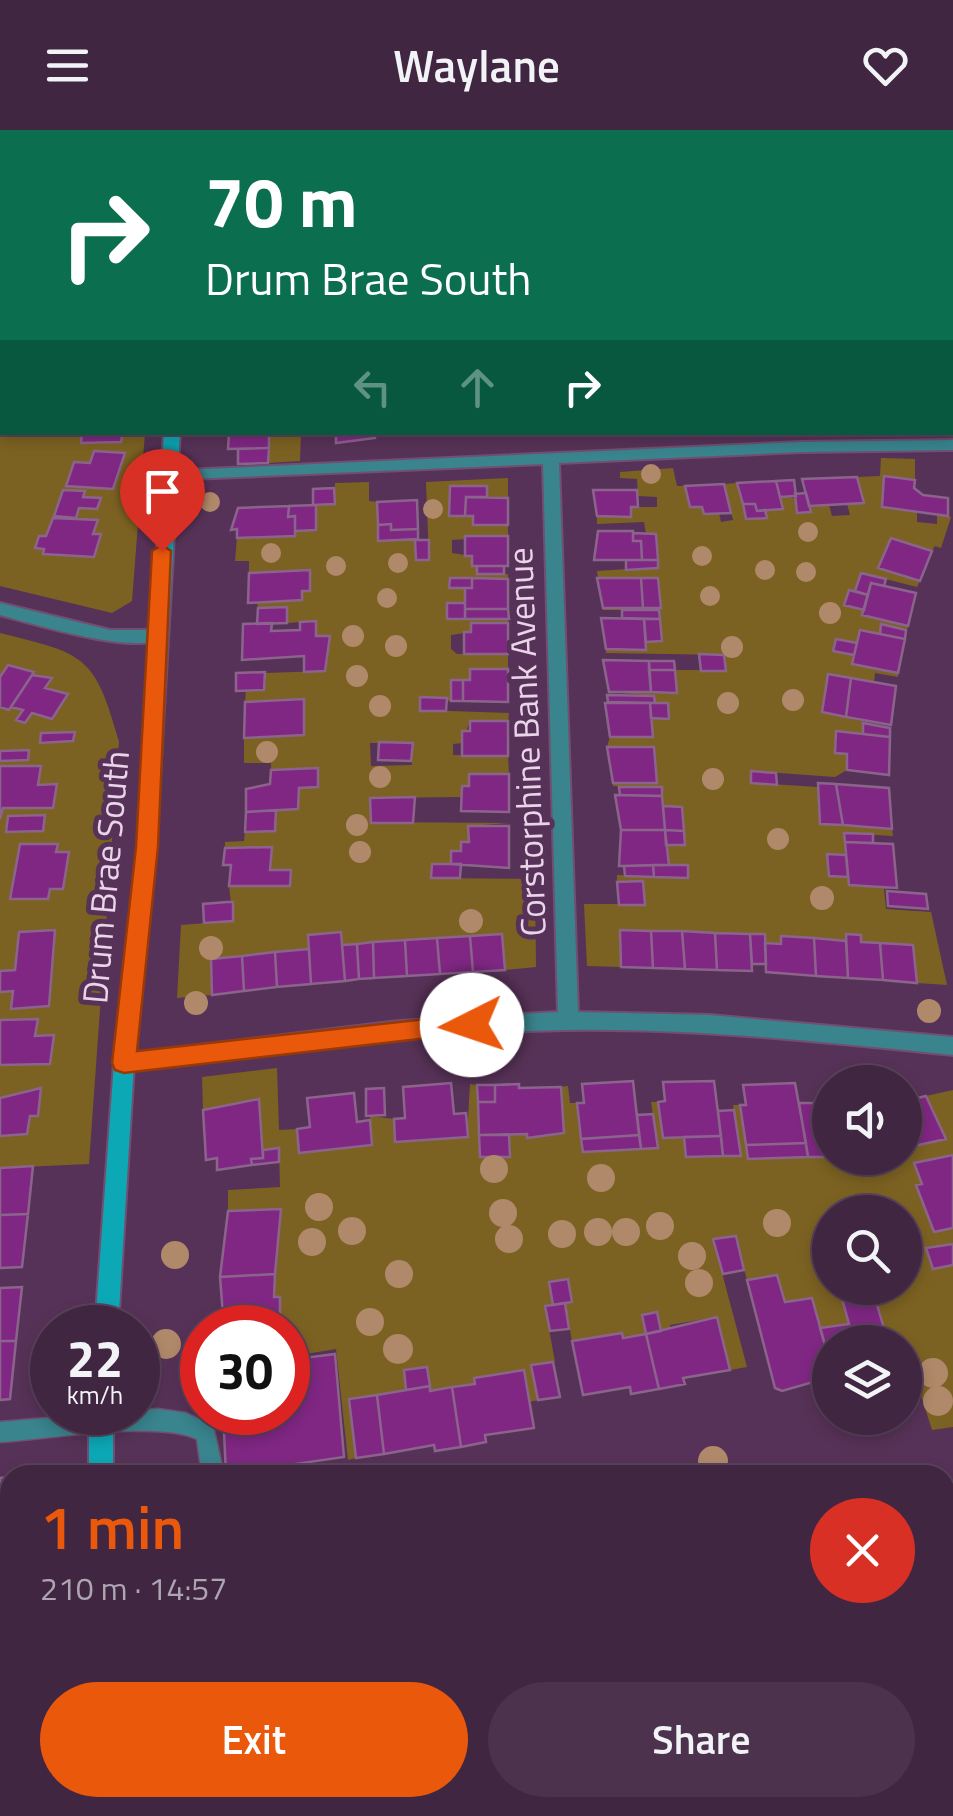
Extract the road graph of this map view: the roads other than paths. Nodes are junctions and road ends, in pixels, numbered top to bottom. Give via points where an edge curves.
1 (172, 435) edge
2 (799, 440) edge
3 (953, 445) edge
4 (551, 461) junction
5 (166, 475) junction
6 (0, 609) edge
7 (156, 636) junction
8 (568, 1020) junction
9 (953, 1046) edge
10 (124, 1063) junction
11 (108, 1305) edge
12 (160, 1419) edge
13 (30, 1428) edge
14 (0, 1432) edge
15 (101, 1435) edge
16 (101, 1465) edge
17 (211, 1465) edge

1 - 5 main road, Drum Brae South
2 - 3 street
2 - 4 street
4 - 5 street
4 - 8 street, Corstorphine Bank Avenue
5 - 7 main road, Drum Brae South
6 - 7 street via 110,636
7 - 10 main road, Drum Brae South via 147,847
8 - 9 street
8 - 10 street via 435,1027
10 - 11 main road, Drum Brae South
12 - 17 lane via 206,1433
13 - 14 lane
15 - 16 main road

